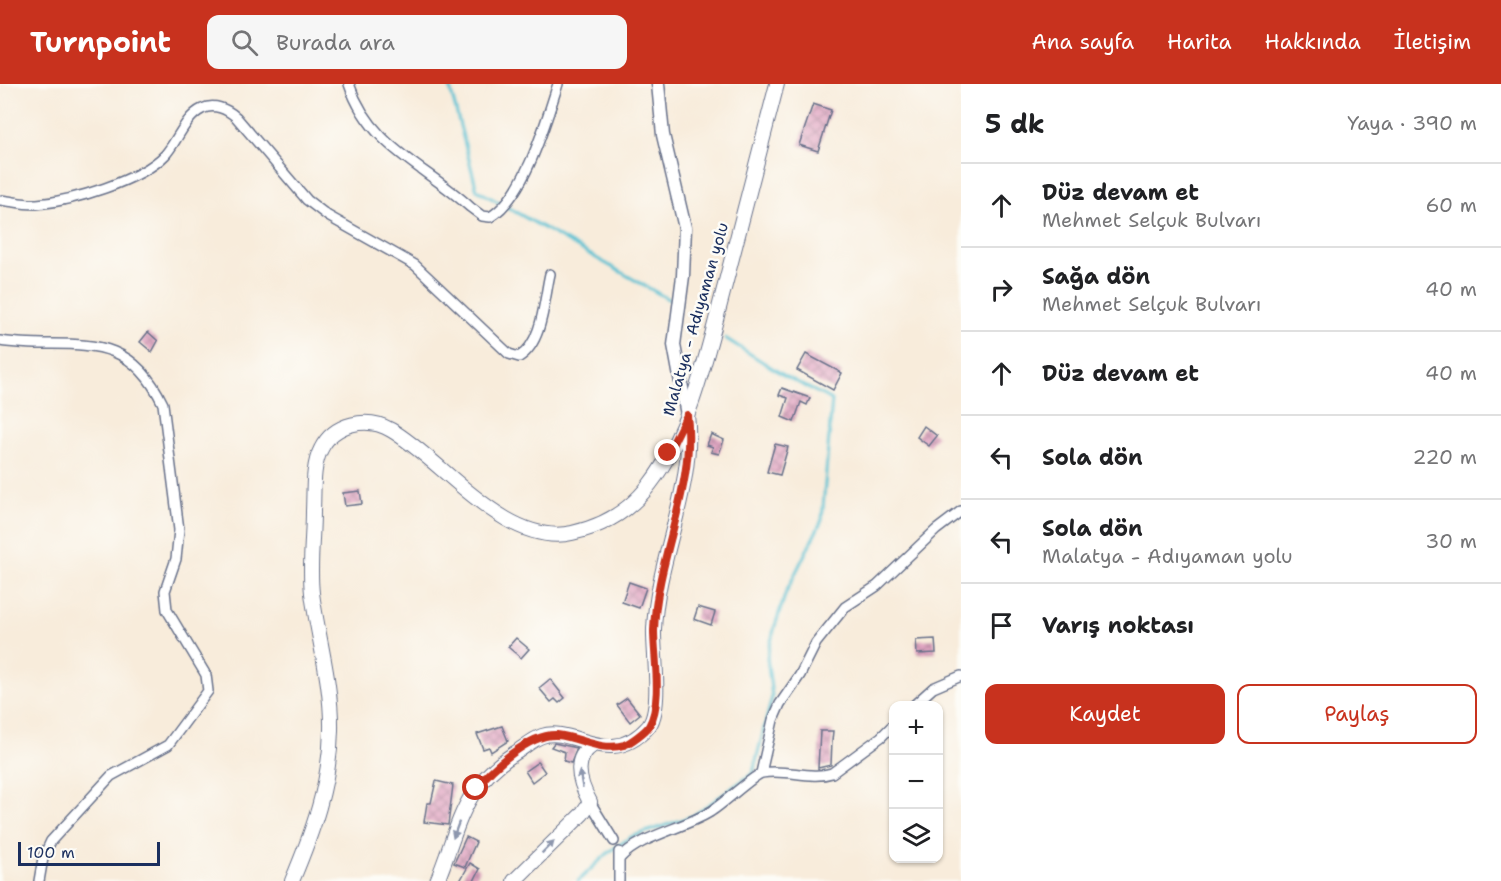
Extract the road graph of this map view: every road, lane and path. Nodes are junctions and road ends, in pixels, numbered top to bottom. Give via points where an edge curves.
1 (349, 84) edge
2 (558, 84) edge
3 (658, 84) edge
4 (777, 84) edge
5 (0, 200) edge
6 (550, 274) dead end
7 (0, 341) edge
8 (687, 415) junction
9 (961, 511) edge
10 (961, 676) edge
11 (918, 701) edge
12 (889, 729) edge
13 (593, 746) junction
14 (761, 773) junction
15 (590, 802) junction
16 (618, 850) junction
17 (39, 881) edge
18 (292, 881) edge
19 (437, 881) edge
20 (514, 881) edge
21 (619, 881) edge

1 - 2 street via 364,116 383,140 482,216 490,217 523,178
3 - 8 street via 663,135 684,228 684,276 674,345
4 - 8 main road, Malatya - Adıyaman yolu
5 - 6 street via 34,204 66,199 125,180 152,168 191,118 213,106 227,109 236,117 308,200 328,216 415,265 509,354 519,357 529,351
7 - 17 street via 106,348 140,369 155,388 162,404 179,530 176,559 165,591 166,610 206,675 208,692 168,745 111,776 51,841
8 - 13 main road via 687,459 658,589 654,630 657,695 649,726 625,745
8 - 18 main road, Malatya - Adıyaman yolu via 651,484 627,509 604,524 569,534 549,535 510,521 472,496 389,428 362,422 343,426 321,449 314,482 312,590 331,728 326,784 315,826
9 - 14 street via 877,586 845,607 816,643 777,712
10 - 11 street via 933,688
12 - 14 street via 832,773
15 -> 13 main road via 580,783 579,764
13 -> 19 main road via 559,735 542,735 492,769 465,806
14 - 16 street via 711,811 679,829
15 - 16 street
20 -> 15 main road
16 - 21 street

